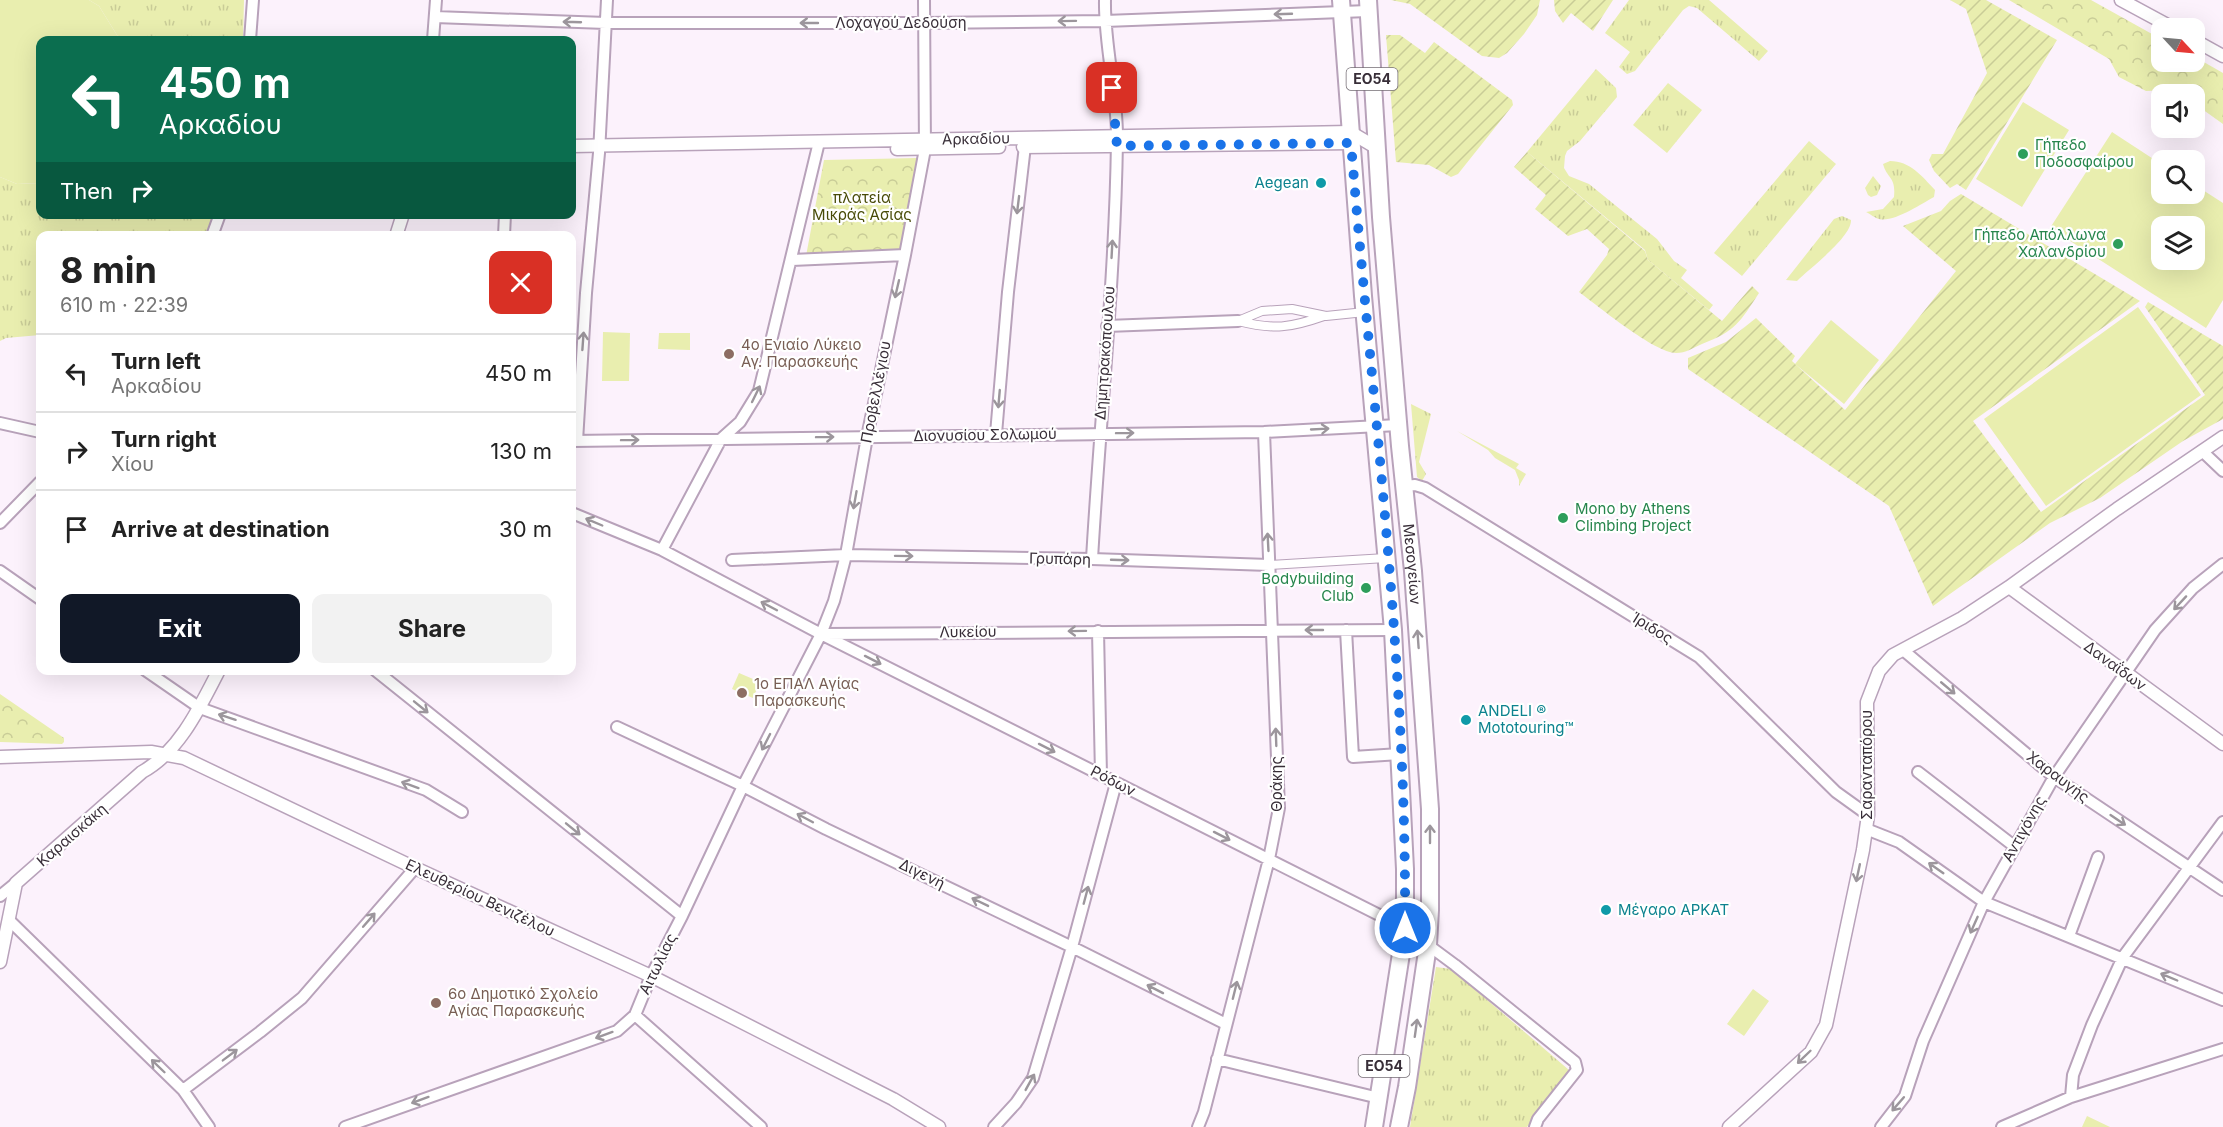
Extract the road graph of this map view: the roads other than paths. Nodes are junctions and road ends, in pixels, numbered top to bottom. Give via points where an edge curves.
1 (253, 0) edge
2 (436, 0) edge
3 (607, 0) edge
4 (924, 0) edge
5 (1105, 0) edge
6 (2121, 0) edge
7 (1368, 5) edge
8 (1341, 6) edge
9 (435, 17) junction
10 (2154, 18) edge
11 (1105, 21) junction
12 (606, 23) junction
13 (924, 23) junction
14 (250, 36) edge
15 (433, 36) edge
16 (2205, 46) edge
17 (2223, 56) edge
18 (1351, 138) junction
19 (1117, 142) junction
20 (925, 144) junction
21 (818, 145) junction
22 (576, 146) edge
23 (1025, 147) junction
24 (1377, 148) junction
25 (599, 149) junction
26 (576, 153) edge
27 (905, 255) junction
28 (792, 260) junction
29 (1365, 312) junction
30 (1326, 316) junction
31 (1238, 321) junction
32 (1107, 326) junction
33 (576, 416) edge
34 (0, 423) edge
35 (1398, 425) junction
36 (1376, 427) junction
37 (36, 431) edge
38 (1264, 432) junction
39 (996, 434) junction
40 (1099, 434) junction
41 (867, 436) junction
42 (2223, 437) edge
43 (721, 439) junction
44 (576, 441) edge
45 (2202, 451) junction
46 (2223, 471) edge
47 (36, 486) edge
48 (1404, 486) junction
49 (576, 515) edge
50 (0, 523) edge
51 (662, 550) junction
52 (846, 555) junction
53 (1388, 558) junction
54 (1092, 559) junction
55 (732, 560) dead end
56 (2223, 564) edge
57 (1269, 565) junction
58 (0, 571) edge
59 (2009, 587) junction
60 (36, 596) edge
61 (1273, 630) junction
62 (1346, 630) junction
63 (1393, 630) junction
64 (1098, 631) junction
65 (821, 634) junction
66 (1903, 650) junction
67 (2124, 673) junction
68 (152, 675) edge
69 (216, 675) edge
70 (381, 675) edge
71 (200, 708) junction
72 (617, 727) dead end
73 (2223, 744) edge
74 (151, 752) junction
75 (165, 753) junction
76 (1400, 754) junction
77 (0, 757) edge
78 (142, 772) junction
79 (1918, 772) dead end
80 (1101, 775) junction
81 (2054, 777) junction
82 (1116, 783) junction
83 (743, 786) junction
84 (462, 812) dead end
85 (1868, 815) junction
86 (2223, 822) edge
87 (1866, 830) junction
88 (2014, 846) junction
89 (2098, 857) dead end
90 (1269, 860) junction
91 (2188, 867) junction
92 (415, 868) junction
93 (16, 883) junction
94 (2223, 890) edge
95 (0, 896) edge
96 (1984, 902) junction
97 (682, 916) junction
98 (10, 921) junction
99 (1405, 928) junction
100 (2069, 936) junction
101 (1428, 945) junction
102 (1072, 947) junction
103 (1, 956) edge
104 (2123, 957) junction
105 (651, 976) junction
106 (2223, 1000) edge
107 (635, 1015) junction
108 (1226, 1024) junction
109 (2223, 1049) edge
110 (1217, 1059) junction
111 (183, 1090) junction
112 (2071, 1097) junction
113 (1379, 1098) junction
114 (209, 1127) edge
115 (345, 1127) edge
116 (761, 1127) edge
117 (939, 1127) edge
118 (994, 1127) edge
119 (1198, 1127) edge
120 (1374, 1127) edge
121 (1399, 1127) edge
122 (1535, 1127) edge
123 (1729, 1127) edge
124 (1881, 1127) edge
125 (2002, 1127) edge

1 - 14 street
2 - 9 street
3 - 12 street
4 - 13 street, Προβελλέγιου
5 - 11 street, Δημητρακόπουλου
6 - 10 street
7 - 8 street, Λοχαγού Δεδούση
7 - 24 main road, Μεσογείων / ΕΟ54
8 -> 11 street, Λοχαγού Δεδούση
8 - 18 main road, Μεσογείων / ΕΟ54
12 -> 9 street, Λοχαγού Δεδούση
9 - 15 street
11 -> 13 street, Λοχαγού Δεδούση
11 - 19 street, Δημητρακόπουλου
13 -> 12 street, Λοχαγού Δεδούση
12 - 25 street
13 - 20 street, Προβελλέγιου
16 - 17 street
18 - 19 street, Αρκαδίου
18 - 24 street
18 - 29 main road, Μεσογείων / ΕΟ54
19 - 20 street, Αρκαδίου
19 - 23 street, Αρκαδίου
32 -> 19 street, Δημητρακόπουλου
20 - 21 street, Αρκαδίου
20 - 23 street, Αρκαδίου
20 - 27 street, Προβελλέγιου
21 - 25 street, Αρκαδίου
21 - 28 street
22 - 25 street, Αρκαδίου
23 -> 39 street
24 - 35 main road, Μεσογείων / ΕΟ54
25 - 26 street, Αρκαδίου
33 -> 25 street
27 - 28 street
27 -> 41 street, Προβελλέγιου
43 -> 28 street via 740,422 759,391
29 - 30 street
29 - 36 main road, Μεσογείων / ΕΟ54
30 - 31 street via 1294,327 1263,327
30 - 31 street via 1292,309 1262,311
31 - 32 street
32 - 40 street, Δημητρακόπουλου
34 - 37 street
35 - 36 street, Διονυσίου Σολωμού
35 - 48 main road, Μεσογείων / ΕΟ54
38 -> 36 street, Διονυσίου Σολωμού
36 - 53 main road, Μεσογείων / ΕΟ54
40 -> 38 street, Διονυσίου Σολωμού
57 -> 38 street, Θράκης
39 - 40 street, Διονυσίου Σολωμού
39 - 41 street, Διονυσίου Σολωμού
40 - 54 street, Δημητρακόπουλου
43 -> 41 street, Διονυσίου Σολωμού
41 -> 52 street, Προβελλέγιου
42 - 45 street, Σαρανταπόρου
44 -> 43 street, Διονυσίου Σολωμού
43 - 51 street
45 - 46 street
45 - 59 street, Σαρανταπόρου
47 - 50 street
48 - 85 street, Ίριδος via 1425,488 1699,657 1836,792
101 -> 48 main road, Μεσογείων / ΕΟ54 via 1430,810
51 -> 49 street, Λυκείου
65 -> 51 street, Λυκείου
52 -> 54 street, Γρυπάρη
52 - 55 street, Γρυπάρη
52 - 65 street, Προβελλέγιου
53 - 57 street, Γρυπάρη
53 - 63 main road, Μεσογείων / ΕΟ54
54 -> 57 street, Γρυπάρη
56 -> 67 street, Αντιγόνης via 2193,588 2163,621
57 - 61 street, Θράκης
58 - 60 street
59 - 66 street, Σαρανταπόρου
59 - 67 street, Δαναΐδων
62 -> 61 street, Λυκείου
61 - 64 street, Λυκείου
90 -> 61 street, Θράκης via 1279,808
62 - 63 street, Λυκείου
62 - 76 street via 1353,757
63 - 76 main road, Μεσογείων / ΕΟ54
64 -> 65 street, Λυκείου
64 - 80 street
65 -> 80 street, Ρόδων
65 -> 83 street, Αιτωλίας
66 -> 81 street, Χαραυγής
66 - 85 street, Σαρανταπόρου via 1879,671 1867,702
67 - 73 street, Δαναΐδων
67 - 81 street, Αντιγόνης
68 - 71 street
69 - 71 street, Καραισκάκη
70 -> 97 street
71 - 75 street, Καραισκάκη
84 -> 71 street via 426,790
72 - 83 street, Διγενή
74 - 75 street, Ελευθερίου Βενιζέλου
74 - 77 street, Ελευθερίου Βενιζέλου
74 - 78 street, Καραισκάκη
75 - 78 street, Καραισκάκη
75 - 92 street, Ελευθερίου Βενιζέλου via 184,758
76 - 99 main road, Μεσογείων / ΕΟ54
78 - 93 street, Καραισκάκη
79 - 88 street
80 - 82 street, Ρόδων
81 - 88 street, Αντιγόνης
81 -> 91 street, Χαραυγής
82 -> 90 street, Ρόδων
102 -> 82 street
83 - 97 street, Αιτωλίας
102 -> 83 street, Διγενή
85 - 87 street, Σαρανταπόρου
86 - 91 street
96 -> 87 street via 1899,842
87 -> 123 street, Σαρανταπόρου via 1829,1016 1822,1034 1811,1052
88 - 96 street, Αντιγόνης
89 - 100 street
90 - 99 street, Ρόδων
108 -> 90 street, Θράκης
91 - 94 street, Χαραυγής
91 - 104 street
92 - 105 street, Ελευθερίου Βενιζέλου
111 -> 92 street via 302,998
93 - 95 street, Καραισκάκη
93 - 98 street
96 - 100 street
96 -> 124 street, Αντιγόνης via 1923,1041 1905,1096
97 - 105 street, Αιτωλίας
98 - 103 street
111 -> 98 street
99 - 113 main road, Μεσογείων / ΕΟ54
100 - 104 street
121 -> 101 main road, Μεσογείων / ΕΟ54
101 - 122 street via 1575,1062 1576,1070
108 -> 102 street, Διγενή
118 -> 102 street via 1033,1078
106 -> 104 street
104 - 112 street via 2073,1075
105 - 107 street, Αιτωλίας
105 - 117 street, Ελευθερίου Βενιζέλου via 893,1099
107 -> 115 street via 617,1030
107 - 116 street
108 - 110 street, Θράκης
109 - 112 street
110 - 113 street
110 - 119 street, Θράκης
111 - 114 street
112 - 125 street
113 - 120 main road, Μεσογείων / ΕΟ54

